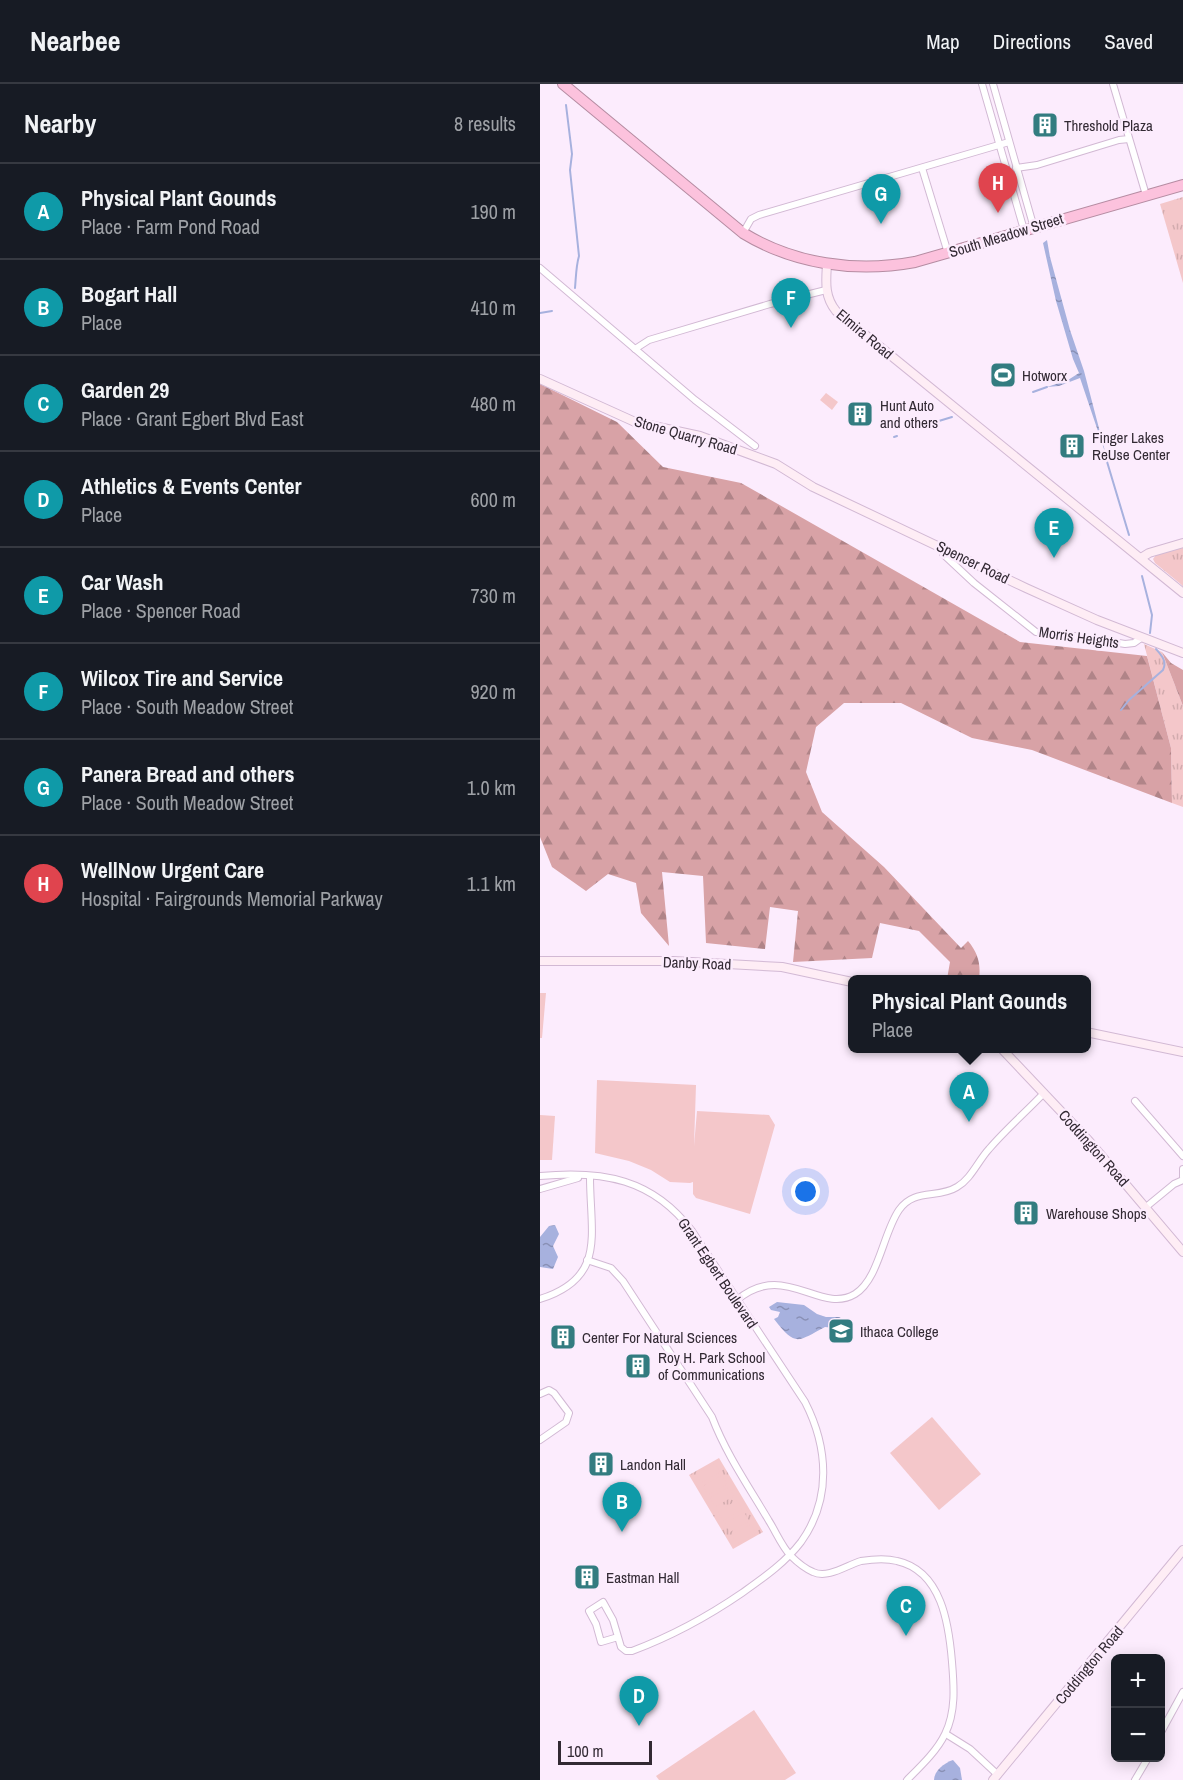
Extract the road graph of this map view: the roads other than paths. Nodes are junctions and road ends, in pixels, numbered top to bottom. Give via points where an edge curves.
1 (563, 84) edge
2 (982, 84) edge
3 (993, 84) edge
4 (1113, 84) edge
5 (1129, 139) junction
6 (1010, 142) junction
7 (1000, 145) junction
8 (922, 168) junction
9 (1016, 168) junction
10 (1183, 184) edge
11 (1146, 195) junction
12 (1029, 229) junction
13 (742, 233) junction
14 (948, 253) junction
15 (827, 264) junction
16 (540, 268) edge
17 (826, 290) junction
18 (634, 349) junction
19 (540, 379) edge
20 (755, 446) dead end
21 (767, 460) joint
22 (1183, 543) edge
23 (943, 548) junction
24 (1141, 558) junction
25 (1183, 593) edge
26 (1141, 638) junction
27 (1183, 653) edge
28 (540, 961) edge
29 (848, 981) edge
30 (1091, 1033) edge
31 (1183, 1052) edge
32 (1006, 1053) edge
33 (1044, 1094) junction
34 (1135, 1101) dead end
35 (1183, 1156) edge
36 (1183, 1169) edge
37 (540, 1176) edge
38 (590, 1177) junction
39 (1183, 1178) edge
40 (540, 1189) edge
41 (1146, 1207) junction
42 (1183, 1252) edge
43 (588, 1260) junction
44 (540, 1299) edge
45 (737, 1300) junction
46 (540, 1394) edge
47 (540, 1440) edge
48 (1183, 1550) edge
49 (789, 1555) junction
50 (618, 1637) junction
51 (1183, 1692) edge
52 (1165, 1726) edge
53 (946, 1734) junction
54 (1146, 1762) edge
55 (996, 1777) edge
56 (907, 1780) edge
57 (1136, 1780) edge

1 - 13 highway
2 - 7 street
3 - 6 street
4 - 5 street
5 - 9 street
5 - 11 street
6 - 7 street
6 - 9 street
7 - 8 street
7 - 12 street
8 - 13 street via 759,215 751,219
8 - 14 street
9 - 12 street
10 - 11 highway, South Meadow Street
11 - 12 highway, South Meadow Street
12 - 14 highway, South Meadow Street
13 - 15 highway via 787,255
14 - 15 highway, South Meadow Street via 886,266
15 - 17 street
16 - 18 street
17 - 18 street via 653,339
17 - 24 street, Elmira Road via 832,306 848,321
18 - 20 street
19 - 21 street, Stone Quarry Road via 624,418 700,436
21 - 23 street, Spencer Road via 813,487
22 - 24 street
23 - 26 street, Spencer Road
23 - 26 street, Morris Heights via 943,554 974,584 1036,632 1125,644
24 - 25 street, Elmira Road
26 - 27 street, Spencer Road
28 - 29 street, Danby Road via 662,961 782,967
30 - 31 street
32 - 33 street, Coddington Road
33 - 41 street, Coddington Road
33 - 45 street via 989,1149 958,1187 917,1196 905,1203 869,1278 855,1293 829,1299 776,1284
34 - 35 street
36 - 39 street
37 - 38 street, Grant Egbert Boulevard
38 - 40 street, Grant Egbert Boulevard
38 - 43 street
38 - 45 street, Grant Egbert Boulevard via 631,1183 664,1201 692,1231
39 - 41 street
41 - 42 street, Coddington Road
43 - 44 street via 572,1285
43 - 49 street via 611,1268 623,1281 712,1417
45 - 49 street, Grant Egbert Boulevard via 805,1402 822,1445 820,1498 809,1527
46 - 47 street via 549,1390 554,1393 569,1413 566,1422
48 - 55 street, Coddington Road
49 - 50 street, Grant Egbert Boulevard via 722,1607 676,1633 628,1652 621,1647
49 - 53 street via 814,1573 822,1574 875,1559 897,1561 912,1567 931,1586 942,1604 950,1635 954,1703
50 - 50 street, Grant Egbert Boulevard via 601,1642 588,1611 603,1602
51 - 52 street
53 - 55 street via 970,1749
53 - 56 street
54 - 57 street

